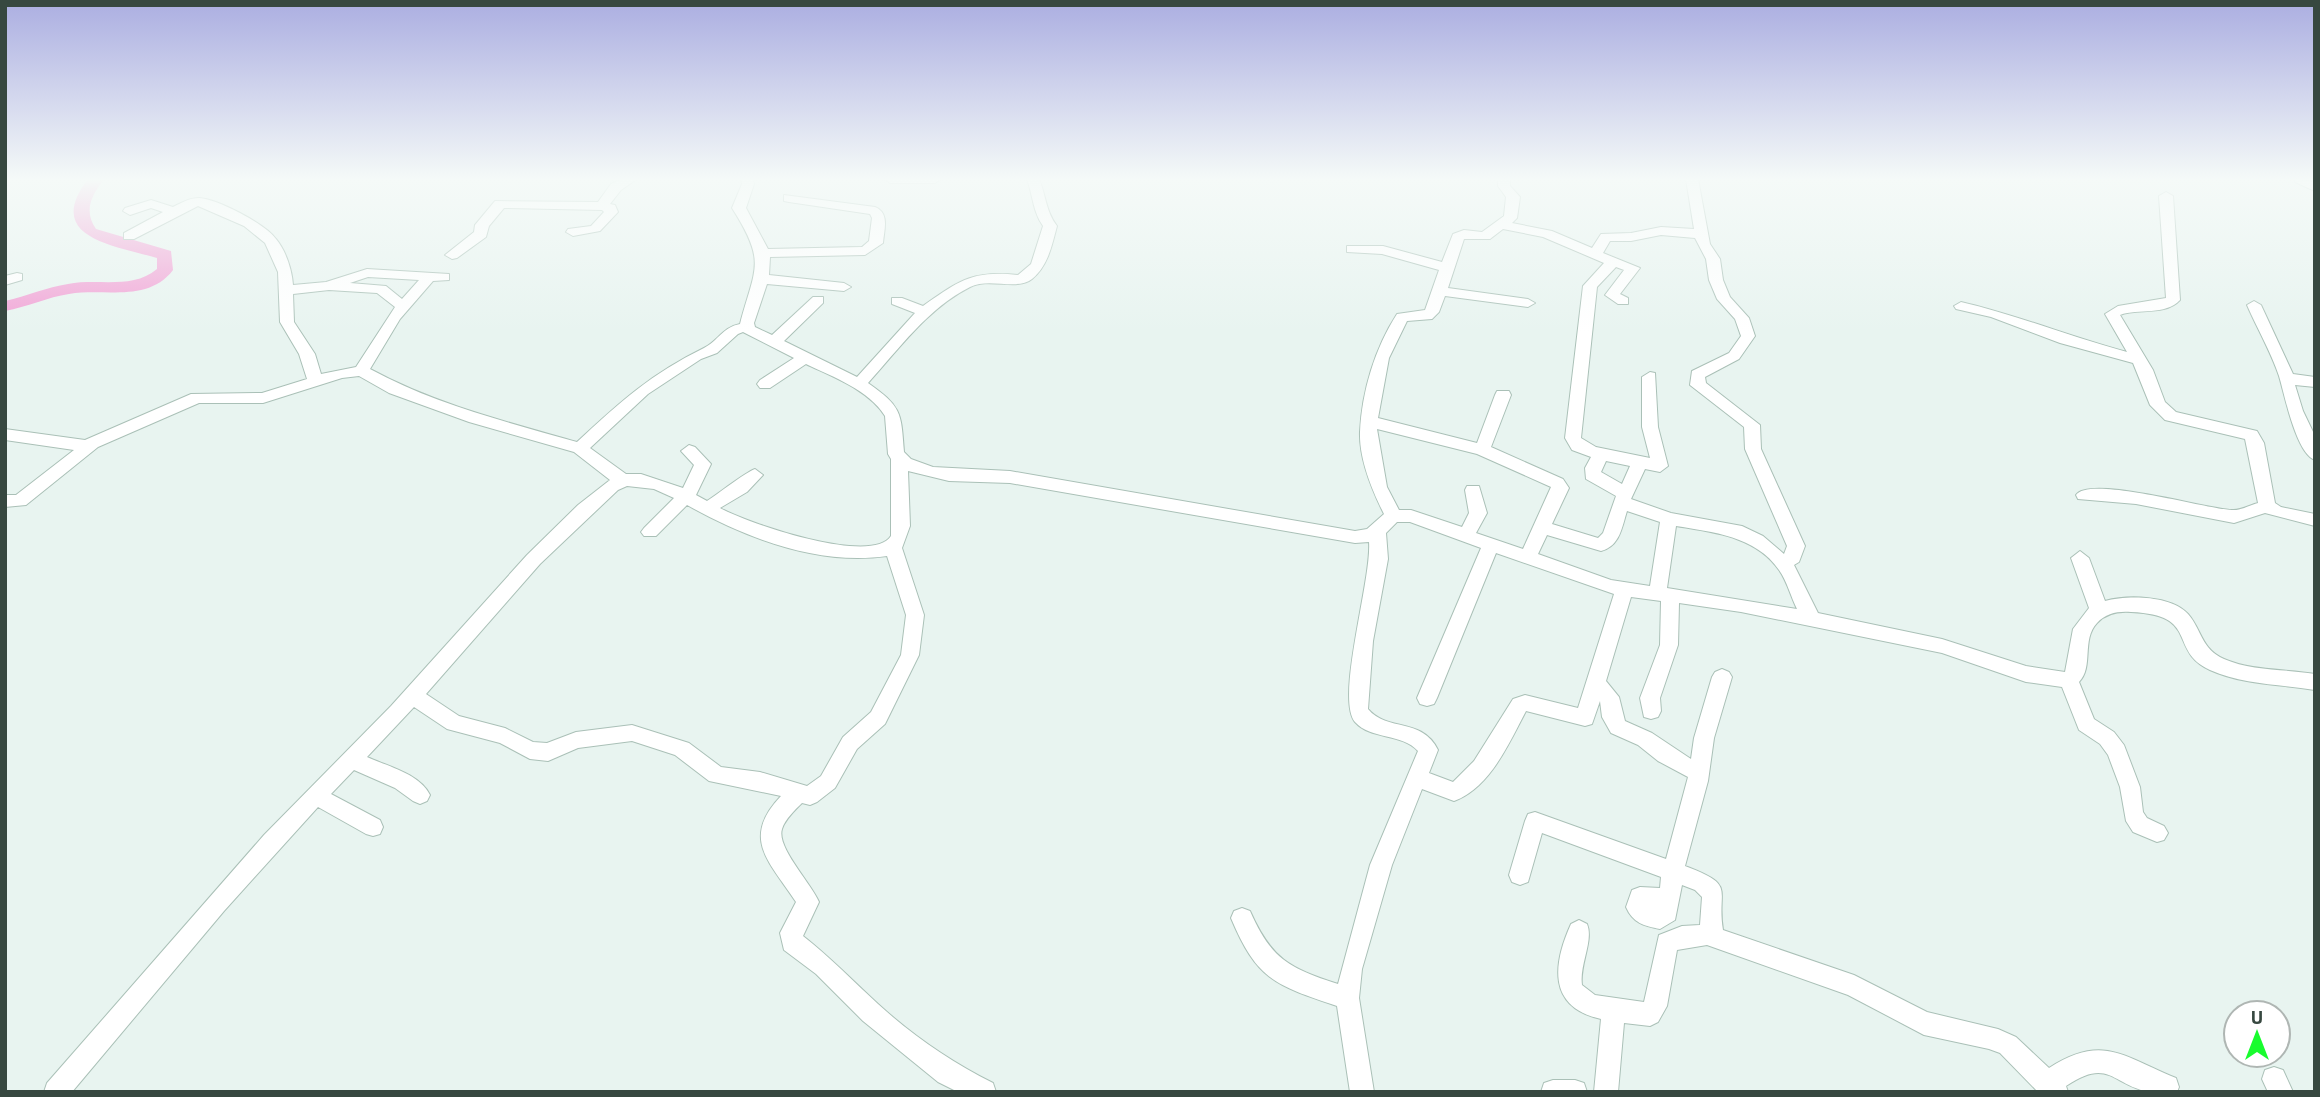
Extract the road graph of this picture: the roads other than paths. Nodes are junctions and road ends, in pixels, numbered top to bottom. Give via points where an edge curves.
1 (141, 230) edge
2 (260, 230) edge
3 (481, 230) edge
4 (594, 230) edge
5 (754, 230) edge
6 (877, 230) edge
7 (1049, 230) edge
8 (1495, 230) edge
9 (1528, 230) edge
10 (1699, 230) edge
11 (2168, 230) edge
12 (573, 232) dead end
13 (1700, 234) junction
14 (130, 236) dead end
15 (1352, 249) dead end
16 (763, 253) junction
17 (1596, 253) junction
18 (453, 255) dead end
19 (1613, 261) junction
20 (809, 268) dead end
21 (1447, 268) junction
22 (762, 279) junction
23 (800, 282) junction
24 (328, 286) junction
25 (844, 287) dead end
26 (285, 290) junction
27 (1439, 291) junction
28 (818, 300) dead end
29 (897, 301) dead end
30 (1623, 301) dead end
31 (1528, 303) dead end
32 (2254, 304) dead end
33 (1961, 306) dead end
34 (403, 307) junction
35 (924, 312) junction
36 (747, 327) junction
37 (773, 343) junction
38 (805, 358) junction
39 (2136, 359) junction
40 (361, 371) junction
41 (1650, 377) dead end
42 (2288, 379) junction
43 (315, 381) junction
44 (2315, 382) edge
45 (765, 384) dead end
46 (859, 384) junction
47 (1503, 395) dead end
48 (1371, 422) junction
49 (5, 434) edge
50 (92, 444) junction
51 (580, 448) junction
52 (1482, 450) junction
53 (689, 451) dead end
54 (1602, 454) junction
55 (2315, 454) edge
56 (899, 458) junction
57 (1640, 462) junction
58 (755, 475) dead end
59 (622, 481) junction
60 (1473, 490) dead end
61 (686, 495) junction
62 (2084, 495) dead end
63 (1624, 498) junction
64 (5, 501) edge
65 (2267, 506) junction
66 (706, 509) junction
67 (1393, 516) junction
68 (1669, 519) junction
69 (2315, 520) edge
70 (1542, 527) junction
71 (1377, 531) junction
72 (650, 532) dead end
73 (1466, 534) junction
74 (1492, 544) junction
75 (893, 548) junction
76 (1528, 557) junction
77 (2080, 558) dead end
78 (1784, 562) junction
79 (1624, 590) junction
80 (1664, 595) junction
81 (2099, 610) junction
82 (1812, 621) junction
83 (1722, 677) dead end
84 (2069, 680) junction
85 (1595, 682) junction
86 (2315, 682) edge
87 (413, 696) junction
88 (1427, 698) dead end
89 (1651, 711) dead end
90 (350, 759) junction
91 (1699, 773) junction
92 (1418, 778) junction
93 (797, 794) junction
94 (315, 795) junction
95 (420, 795) dead end
96 (373, 827) dead end
97 (2157, 833) dead end
98 (1672, 871) junction
99 (1520, 876) dead end
100 (1667, 903) dead end
101 (1242, 918) dead end
102 (1579, 931) dead end
103 (1710, 934) junction
104 (1347, 998) junction
105 (1612, 1010) junction
106 (2167, 1087) dead end
107 (2052, 1088) edge
108 (56, 1092) edge
109 (984, 1092) edge
110 (1362, 1092) edge
111 (1553, 1092) edge
112 (1575, 1092) edge
113 (1606, 1092) edge

1 - 14 street
2 - 26 street via 271,241 285,272
3 - 18 street
4 - 12 street
5 - 16 street
6 - 16 street via 874,247 865,251
7 - 35 street via 1038,265 1021,280 972,280
8 - 21 street via 1485,236 1458,237
9 - 17 street
10 - 13 street
11 - 39 street via 2173,300 2112,312
13 - 17 street via 1661,231 1606,237
13 - 78 street via 1713,259 1724,299 1742,318 1748,336 1734,356 1697,374 1698,385 1752,425 1753,449 1796,546 1793,557
15 - 21 street via 1383,250
16 - 22 street
17 - 19 street
19 - 30 street via 1633,268 1612,295
19 - 54 street via 1590,286 1573,438 1578,446
20 - 23 street
21 - 27 street
22 - 23 street
22 - 36 street
23 - 25 street
24 - 26 street
24 - 34 street via 381,289
24 - 34 street via 367,273 436,277
26 - 43 street via 287,322 307,354
27 - 31 street
27 - 48 street via 1430,314 1402,317 1387,341
28 - 37 street
29 - 35 street
32 - 42 street
33 - 39 street
34 - 40 street
35 - 46 street
36 - 37 street
36 - 51 street via 733,330 712,350 643,390
37 - 38 street
38 - 45 street
38 - 46 street
39 - 65 street via 2167,414 2244,432 2255,440
40 - 43 street
40 - 51 street via 394,389 475,418
41 - 57 street via 1650,427 1660,464
42 - 44 street
42 - 55 street via 2295,411
43 - 50 street via 263,398 197,398
46 - 56 street via 891,412 892,441
47 - 52 street
48 - 52 street
48 - 67 street via 1368,447
49 - 50 street
50 - 64 street via 20,500
51 - 59 street
52 - 70 street via 1560,485
53 - 61 street via 703,464
54 - 57 street
54 - 63 street via 1592,475
56 - 71 street via 940,474 1010,477 1355,537
56 - 75 street via 900,535
57 - 63 street
58 - 66 street
59 - 61 street
59 - 87 street via 533,557
60 - 73 street via 1478,513
61 - 66 street
61 - 72 street
62 - 65 street via 2136,498 2234,517
63 - 68 street
63 - 70 street via 1611,536 1601,545
65 - 69 street
66 - 75 street via 742,527 797,541 865,554 882,554
67 - 71 street
67 - 73 street via 1411,516
68 - 78 street via 1736,530
68 - 80 street
70 - 76 street
71 - 92 street via 1379,559 1364,641 1358,710 1363,718 1425,744 1428,750
73 - 74 street
74 - 76 street
74 - 88 street
75 - 93 street via 915,615 910,654 878,718 843,751 828,782 810,796
76 - 79 street
77 - 81 street
78 - 82 street
79 - 80 street
79 - 85 street
80 - 82 street
80 - 89 street via 1669,645 1650,698
81 - 84 street via 2083,625 2077,673
81 - 86 street via 2122,603 2161,608 2183,621 2205,658 2240,670
82 - 84 street via 1942,646 2026,674
83 - 91 street via 1703,738
84 - 97 street via 2086,724 2117,751 2130,787 2133,814 2140,825
85 - 91 street via 1609,696 1618,727
85 - 92 street via 1585,718 1520,705 1493,751 1460,791
87 - 90 street
87 - 93 street via 454,723 505,736 530,750 548,752 576,740 632,733 682,749 716,775 760,781
90 - 94 street
90 - 95 street
91 - 98 street
92 - 104 street via 1378,876 1356,948
93 - 109 street via 773,820 769,834 770,843 808,902 791,933 792,942 907,1043 947,1073
94 - 96 street
94 - 108 street via 180,943
98 - 99 street via 1535,821
98 - 100 street
98 - 103 street via 1703,883 1713,894
101 - 104 street via 1261,956 1284,978
102 - 105 street via 1567,979 1571,991 1582,1001
103 - 105 street via 1667,943 1650,1014
103 - 107 street via 1854,986 1924,1023 2008,1045
104 - 110 street
105 - 113 street
106 - 107 street via 2111,1060 2099,1059 2064,1072
111 - 112 street

